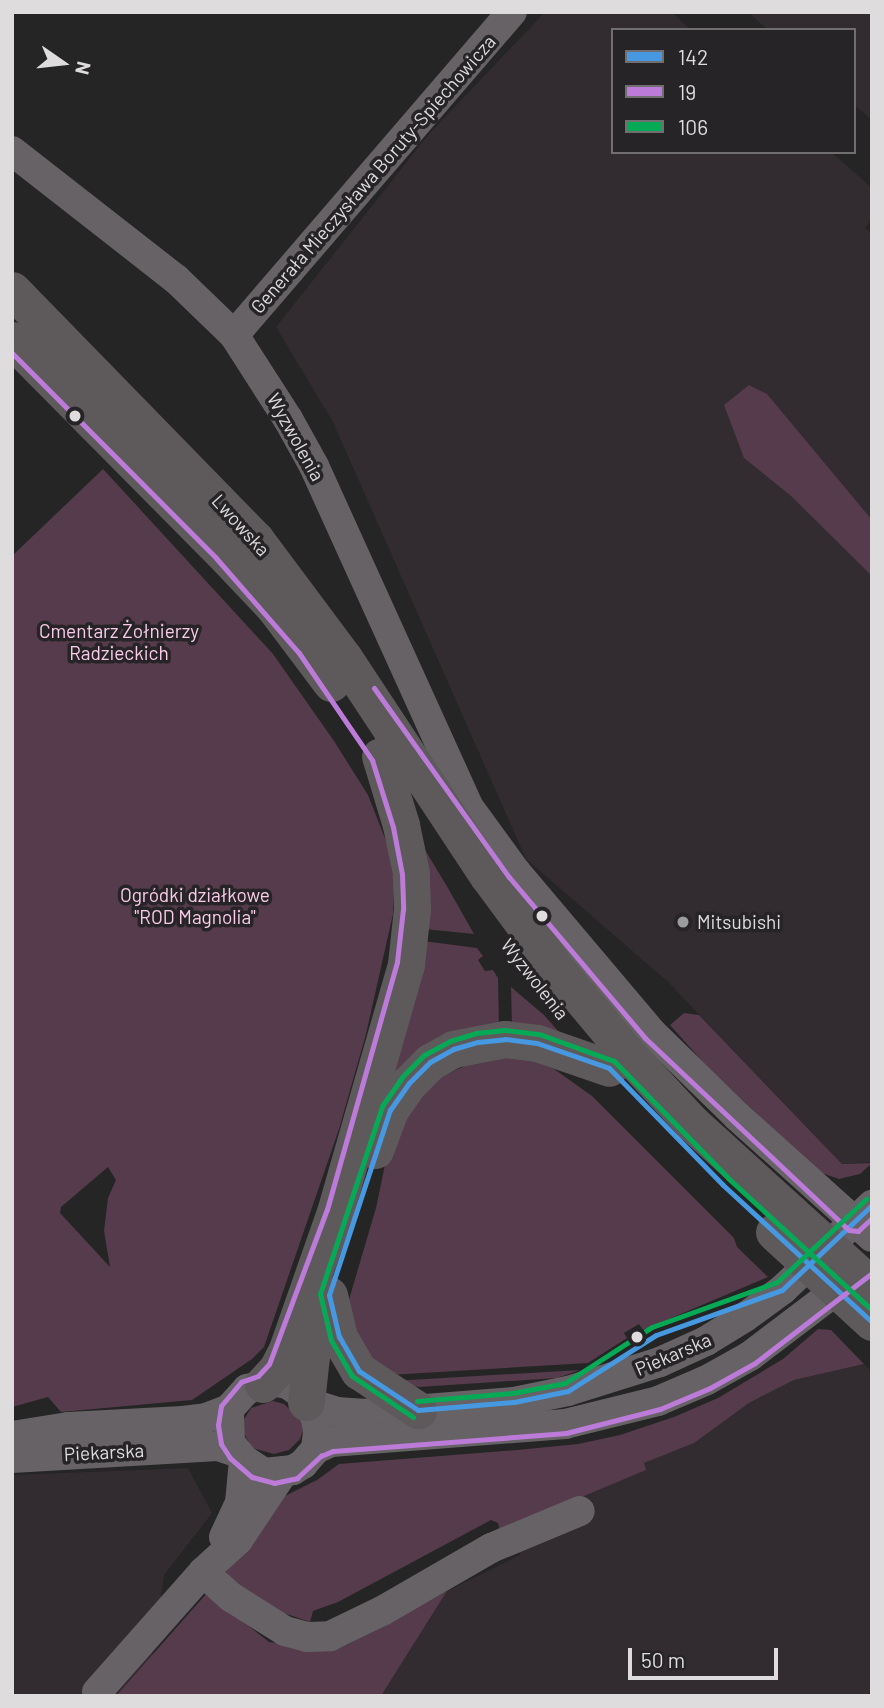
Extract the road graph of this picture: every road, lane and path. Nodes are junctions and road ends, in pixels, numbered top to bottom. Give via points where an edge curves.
1 (512, 12) edge
2 (12, 151) edge
3 (12, 290) edge
4 (234, 335) junction
5 (12, 340) edge
6 (301, 596) junction
7 (380, 756) junction
8 (432, 792) joint
9 (468, 806) junction
10 (608, 1068) junction
11 (782, 1222) junction
12 (866, 1222) edge
13 (872, 1262) edge
14 (872, 1286) edge
15 (329, 1295) junction
16 (872, 1322) edge
17 (263, 1384) junction
18 (306, 1402) junction
19 (229, 1409) junction
20 (418, 1410) junction
21 (12, 1436) edge
22 (316, 1449) junction
23 (240, 1457) junction
24 (12, 1458) edge
25 (284, 1471) junction
26 (580, 1511) dead end
27 (203, 1572) junction
28 (97, 1692) dead end

1 - 4 street, Generała Mieczysława Boruty-Spiechowicza
2 - 4 street, Wyzwolenia via 176,279
3 - 6 main road, Lwowska via 209,489
4 - 9 street, Wyzwolenia via 314,466
5 - 7 main road, Lwowska via 274,607
6 - 8 main road, Lwowska
6 - 9 main road via 337,621
7 - 10 main road, Wyzwolenia via 506,942
7 - 17 main road via 411,873 406,964 335,1212 287,1349 278,1369
8 - 11 main road, Wyzwolenia via 522,924 592,1012
9 - 12 street, Wyzwolenia via 516,872 652,1032 737,1116
10 - 11 main road, Wyzwolenia
10 - 15 main road via 537,1043 505,1039 453,1049 430,1062 390,1110
11 - 14 main road, Wyzwolenia, bridge
11 - 16 main road, Wyzwolenia, bridge
12 - 20 street, Piekarska via 745,1317 660,1363 553,1395
13 - 22 street, Piekarska via 750,1356 658,1401 565,1424 331,1443
15 - 18 main road via 311,1356
15 - 20 main road via 339,1337 359,1371
17 - 18 street via 288,1384
17 - 19 street via 247,1389
18 - 20 street, Piekarska via 362,1414
18 - 22 street via 316,1418
19 - 21 street, Piekarska via 183,1421 68,1427
19 - 23 street via 228,1434
22 - 25 street via 303,1464
23 - 24 street, Piekarska via 218,1446
23 - 25 street via 264,1473
23 - 27 street via 240,1503
25 - 27 street via 250,1524
26 - 27 street via 491,1549 330,1636 307,1637 285,1631 231,1597
27 - 28 street

